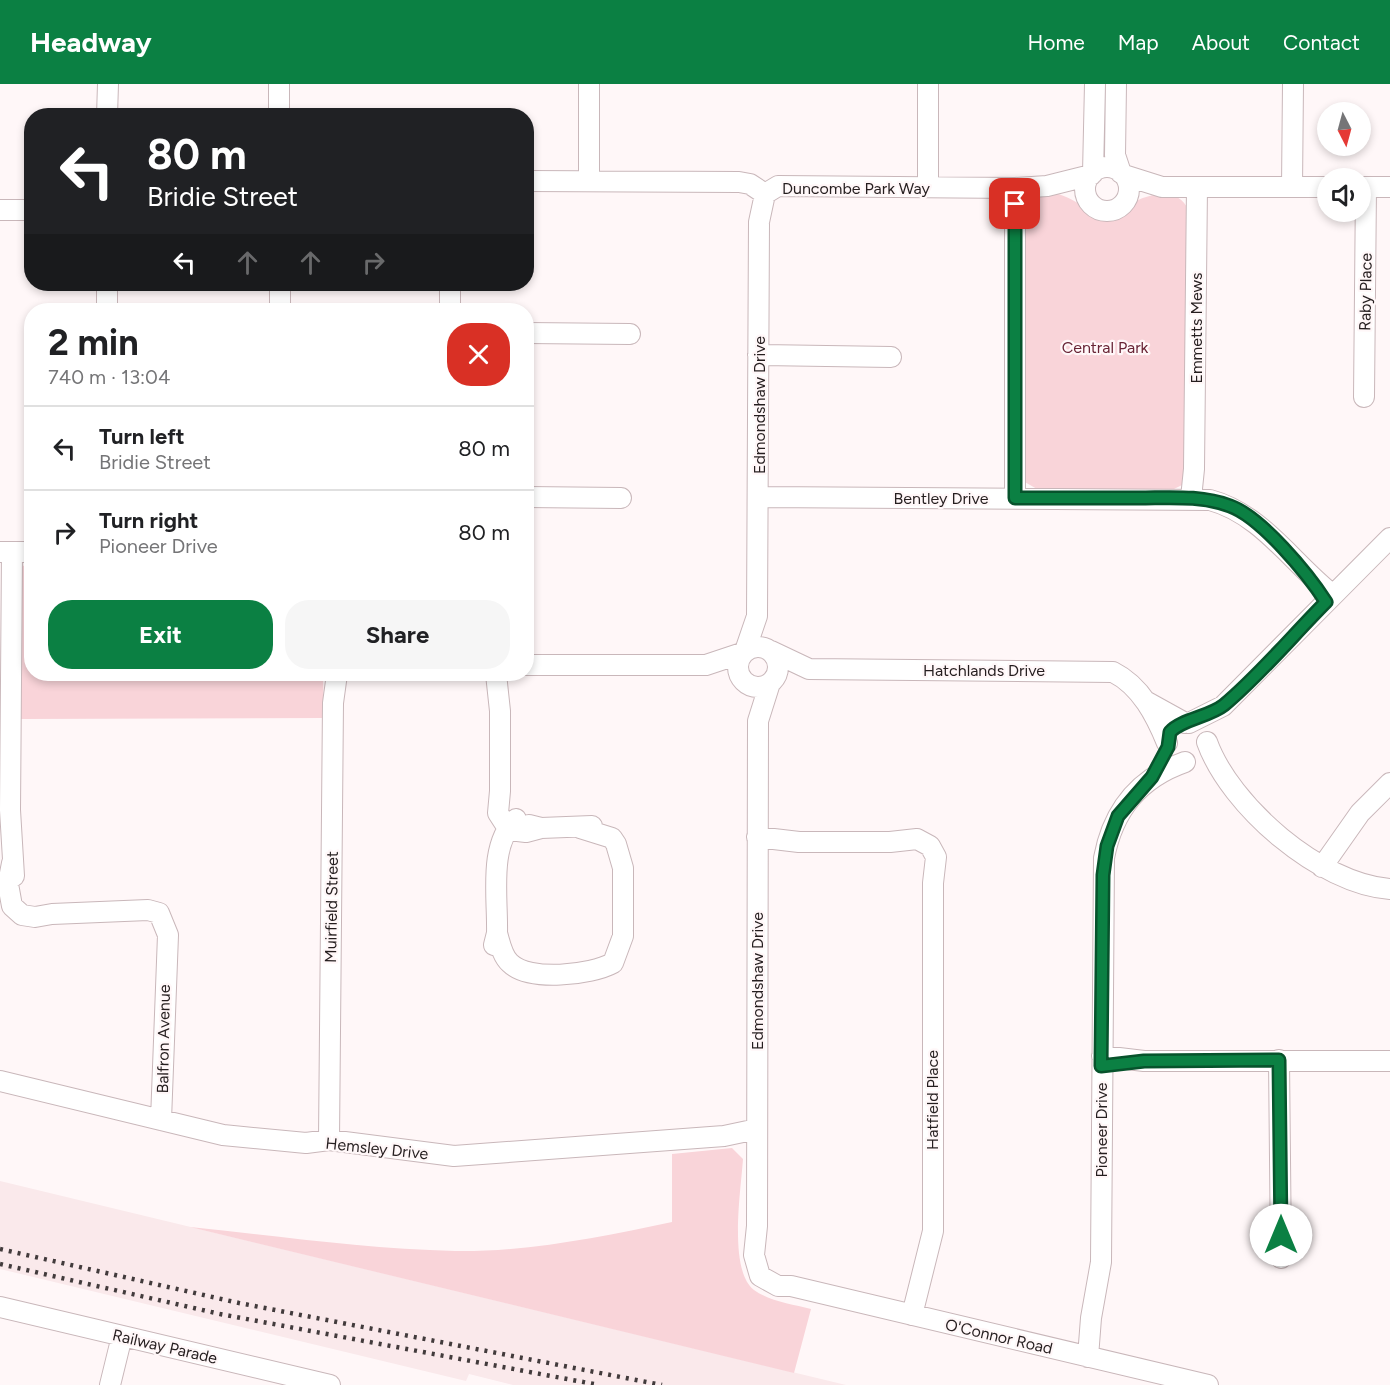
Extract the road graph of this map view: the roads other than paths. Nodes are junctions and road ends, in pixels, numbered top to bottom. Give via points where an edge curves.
1 (108, 84) edge
2 (279, 84) edge
3 (589, 84) edge
4 (928, 84) edge
5 (1095, 84) edge
6 (1116, 84) edge
7 (1293, 84) edge
8 (107, 108) edge
9 (279, 108) edge
10 (1092, 174) junction
11 (1123, 174) junction
12 (534, 181) edge
13 (589, 181) junction
14 (1047, 186) junction
15 (927, 187) junction
16 (1162, 187) junction
17 (1197, 187) junction
18 (1292, 187) junction
19 (1317, 187) edge
20 (1371, 187) edge
21 (1390, 187) edge
22 (1015, 188) junction
23 (765, 194) junction
24 (1087, 197) junction
25 (1124, 202) junction
26 (0, 210) edge
27 (24, 210) edge
28 (1363, 222) edge
29 (534, 333) edge
30 (630, 334) dead end
31 (758, 356) junction
32 (891, 357) dead end
33 (1364, 397) dead end
34 (534, 497) edge
35 (760, 497) junction
36 (621, 498) dead end
37 (1015, 498) junction
38 (1195, 498) junction
39 (1390, 538) edge
40 (14, 552) edge
41 (1330, 599) junction
42 (757, 616) junction
43 (770, 650) junction
44 (743, 652) junction
45 (534, 665) edge
46 (706, 665) junction
47 (809, 669) junction
48 (336, 681) edge
49 (497, 681) edge
50 (505, 681) edge
51 (772, 682) junction
52 (746, 684) junction
53 (1147, 702) junction
54 (1223, 706) junction
55 (500, 711) junction
56 (758, 721) junction
57 (1187, 723) junction
58 (1206, 740) junction
59 (1167, 745) junction
60 (1187, 762) junction
61 (1152, 777) junction
62 (1224, 780) junction
63 (1390, 783) edge
64 (512, 826) junction
65 (757, 842) junction
66 (1327, 870) junction
67 (1390, 889) edge
68 (1279, 1060) junction
69 (1102, 1061) junction
70 (1390, 1061) edge
71 (0, 1081) edge
72 (161, 1120) junction
73 (757, 1134) junction
74 (329, 1140) junction
75 (1281, 1258) dead end
76 (764, 1272) joint
77 (0, 1307) edge
78 (912, 1315) junction
79 (122, 1336) junction
80 (1082, 1356) junction
81 (110, 1385) edge
82 (330, 1385) edge
83 (1208, 1385) edge

1 - 8 street
2 - 9 street
3 - 13 street
4 - 15 street
5 - 10 street
6 - 11 street via 1115,155
7 - 18 street
10 - 11 street via 1110,168
10 - 14 street, Duncombe Park Way
10 - 24 street via 1086,186
11 - 16 street
11 - 25 street via 1129,189
12 - 13 street, Duncombe Park Way
13 - 23 street, Duncombe Park Way via 739,182
14 - 22 street, Duncombe Park Way
14 - 24 street, Duncombe Park Way
15 - 22 street, Duncombe Park Way
15 - 23 street, Duncombe Park Way via 778,186
16 - 17 street
16 - 25 street
17 - 18 street
17 - 38 street, Emmetts Mews
18 - 19 street
20 - 21 street
22 - 37 street
23 - 31 street, Edmondshaw Drive via 759,222
24 - 25 street via 1095,207 1108,211
26 - 27 street
28 - 33 street, Raby Place
29 - 30 street
31 - 32 street
31 - 35 street, Edmondshaw Drive
34 - 36 street
35 - 37 street, Bentley Drive
35 - 42 street, Edmondshaw Drive
37 - 38 street, Bentley Drive
38 - 41 street, Bentley Drive via 1231,506 1254,520
39 - 41 street
40 - 72 street, Balfron Avenue via 12,863 20,900 52,914 119,913 155,918 165,958
41 - 54 street
42 - 43 street, Edmondshaw Drive
42 - 44 street, Edmondshaw Drive
43 - 44 street via 756,646
43 - 47 street, Hatchlands Drive
43 - 51 street via 778,662
44 - 46 street
44 - 52 street via 737,665
45 - 46 street
46 - 52 street
47 - 51 street, Hatchlands Drive
47 - 53 street, Hatchlands Drive via 1100,670 1123,677
48 - 74 street, Muirfield Street
49 - 55 street
50 - 55 street
51 - 52 street via 759,687
51 - 56 street, Edmondshaw Drive
52 - 56 street, Edmondshaw Drive
53 - 57 street, Hatchlands Drive
53 - 59 street, Hatchlands Drive
54 - 57 street
54 - 58 street
55 - 64 street via 498,813
56 - 65 street, Edmondshaw Drive
57 - 58 street via 1198,726
57 - 59 street via 1174,727
58 - 60 street via 1203,753
58 - 62 street
59 - 60 street via 1172,756
59 - 61 street, Pioneer Drive
60 - 61 street, Pioneer Drive
60 - 62 street
61 - 69 street, Pioneer Drive via 1118,816 1106,852 1102,894
62 - 66 street via 1291,846
63 - 66 street via 1360,813
64 - 64 street via 580,828 612,838 623,868 623,936 613,963 582,974 537,973 509,963 497,933 497,852
65 - 73 street, Edmondshaw Drive
65 - 78 street, Hatfield Place via 890,842 920,854 927,864 933,883 933,1232
66 - 67 street
68 - 69 street
68 - 70 street
68 - 75 street
69 - 80 street, Pioneer Drive via 1101,1262
71 - 72 street, Hemsley Drive
72 - 74 street, Hemsley Drive via 223,1135 306,1143
73 - 74 street, Hemsley Drive via 454,1156
73 - 76 street, Edmondshaw Drive via 757,1240
76 - 78 street, O'Connor Road via 791,1286
77 - 79 street, Railway Parade
78 - 80 street, O'Connor Road
79 - 81 street
79 - 82 street, Railway Parade
80 - 83 street, O'Connor Road

